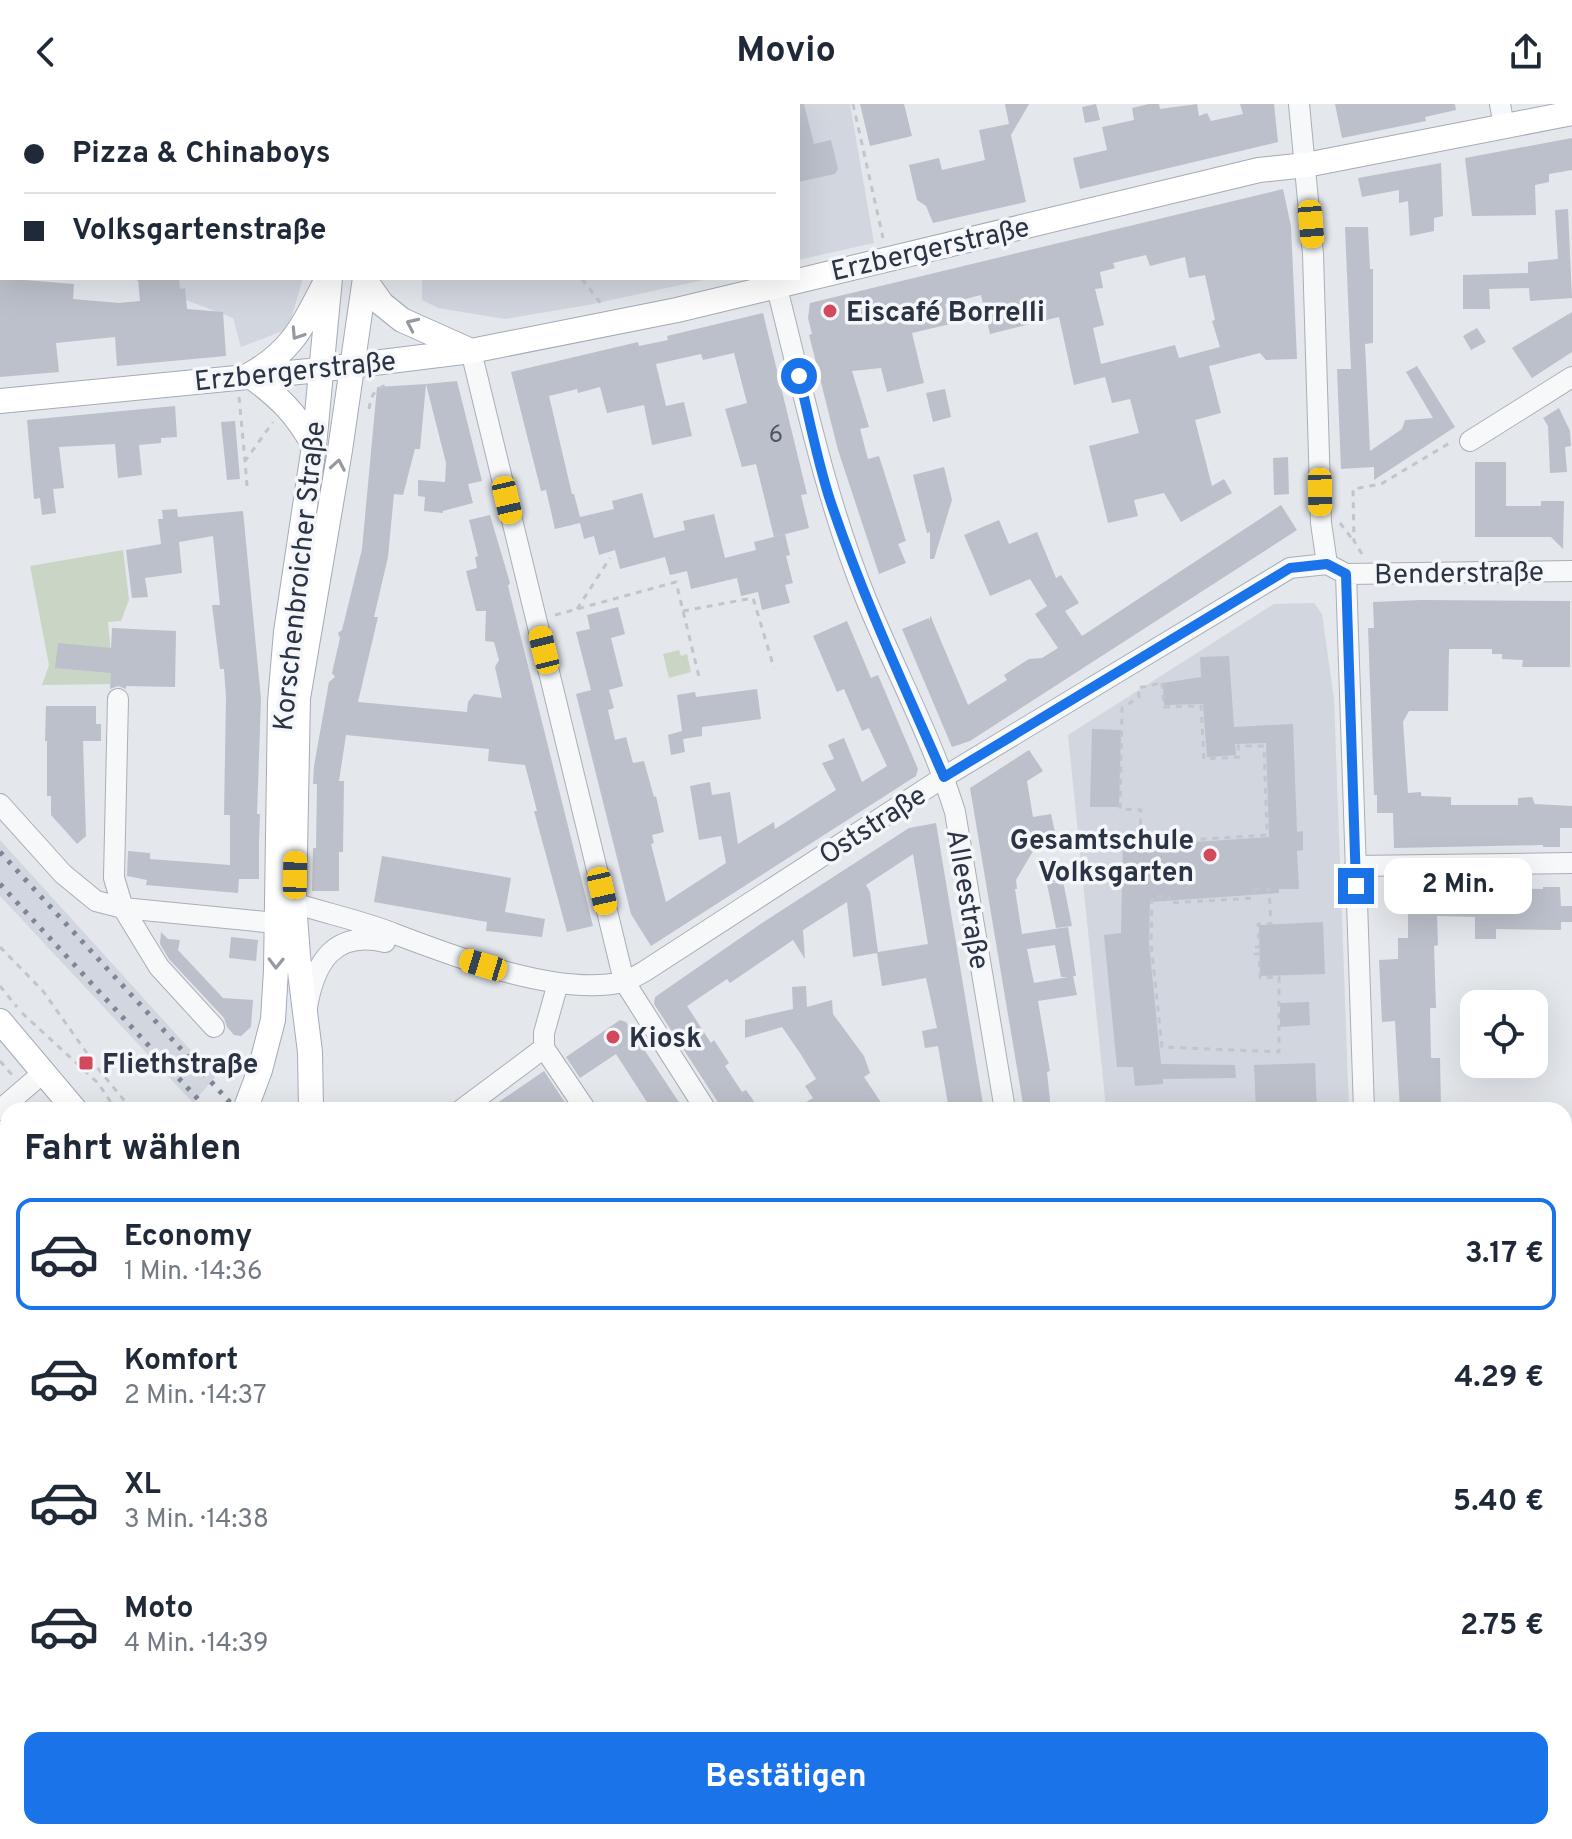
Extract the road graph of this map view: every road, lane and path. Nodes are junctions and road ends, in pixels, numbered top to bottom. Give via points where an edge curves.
1 (278, 104) edge
2 (289, 104) edge
3 (853, 104) edge
4 (1299, 104) edge
5 (1572, 113) edge
6 (1502, 116) edge
7 (1306, 165) junction
8 (887, 258) junction
9 (800, 278) edge
10 (328, 280) edge
11 (329, 280) edge
12 (365, 280) edge
13 (366, 280) edge
14 (583, 280) edge
15 (793, 280) edge
16 (776, 284) junction
17 (616, 324) junction
18 (471, 351) junction
19 (353, 364) junction
20 (320, 369) junction
21 (243, 375) junction
22 (1572, 377) edge
23 (0, 401) edge
24 (286, 404) junction
25 (1470, 441) joint
26 (314, 446) junction
27 (245, 461) junction
28 (247, 486) dead end
29 (610, 558) dead end
30 (1327, 564) junction
31 (1572, 571) edge
32 (1375, 573) junction
33 (1346, 574) junction
34 (577, 609) junction
35 (683, 611) junction
36 (536, 620) junction
37 (774, 668) dead end
38 (700, 681) dead end
39 (118, 699) dead end
40 (944, 777) junction
41 (0, 804) edge
42 (1267, 835) joint
43 (1572, 863) edge
44 (1355, 866) junction
45 (294, 903) junction
46 (123, 908) junction
47 (276, 923) junction
48 (421, 946) junction
49 (0, 947) edge
50 (624, 981) junction
51 (558, 983) junction
52 (0, 986) edge
53 (305, 1014) junction
54 (0, 1021) edge
55 (214, 1027) dead end
56 (1162, 1047) joint
57 (544, 1048) junction
58 (44, 1072) junction
59 (9, 1102) edge
60 (68, 1102) edge
61 (111, 1102) edge
62 (125, 1102) edge
63 (248, 1102) edge
64 (311, 1102) edge
65 (472, 1102) edge
66 (581, 1102) edge
67 (701, 1102) edge
68 (1004, 1102) edge
69 (1364, 1102) edge

1 - 2 street
3 - 8 path
4 - 7 street
5 - 6 main road, Erzbergerstraße
6 - 7 main road, Erzbergerstraße
7 - 8 main road, Erzbergerstraße via 1259,170
7 - 30 street
8 - 9 main road, Erzbergerstraße
10 -> 21 main road via 286,350
11 - 20 main road, Korschenbroicher Straße
12 - 19 main road, Korschenbroicher Straße
18 -> 13 main road via 402,320 382,304
14 - 17 path
15 - 16 main road, Erzbergerstraße
16 - 17 main road, Erzbergerstraße
16 - 40 street, Alleestraße via 829,497
17 - 18 main road, Erzbergerstraße
18 - 19 main road, Erzbergerstraße
18 - 36 street
19 - 20 main road, Erzbergerstraße
45 -> 19 main road, Korschenbroicher Straße via 298,698
20 - 21 main road, Erzbergerstraße
20 - 26 main road, Korschenbroicher Straße
21 - 23 main road, Erzbergerstraße
21 - 24 main road
21 - 27 path
22 - 25 street
24 - 26 main road
24 - 27 path
25 - 32 path via 1460,436 1381,484 1353,489 1354,541
26 - 47 main road, Korschenbroicher Straße via 281,689
27 - 28 path
29 - 34 path
30 - 33 street
30 - 40 street, Oststraße via 1290,568
31 - 32 street, Benderstraße
32 - 33 street, Benderstraße
33 - 44 street
34 - 35 path via 676,582
34 - 36 path
35 - 37 path via 753,598
35 - 38 path
36 - 50 street
39 - 46 street via 114,878
40 - 50 street, Oststraße
40 - 68 street, Alleestraße via 955,812
41 - 46 street via 63,874 96,901
42 - 42 path via 1264,746 1238,746 1239,757 1204,759 1201,706 1164,707 1162,683 1138,688 1139,697 1122,708 1120,809 1141,810 1140,837 1155,837 1155,842
43 - 44 street
44 - 69 street
45 - 48 street, Oststraße
45 - 53 main road, Korschenbroicher Straße
46 - 47 street
46 - 55 street via 159,967
47 -> 63 main road, Korschenbroicher Straße via 273,1020
48 - 51 street, Oststraße
48 - 53 street, Oststraße via 366,938 347,941 321,964
49 - 62 path via 43,991
50 - 51 street, Oststraße
50 - 67 street
51 - 57 street
52 - 61 path
53 - 64 main road, Korschenbroicher Straße
54 - 58 main road
56 - 56 path via 1151,944 1152,897 1169,895 1169,903 1254,898 1254,889 1269,889 1271,924 1258,924 1255,954 1260,978 1279,977 1279,1052
57 - 65 street
57 - 66 street
58 - 59 street
58 - 60 main road

